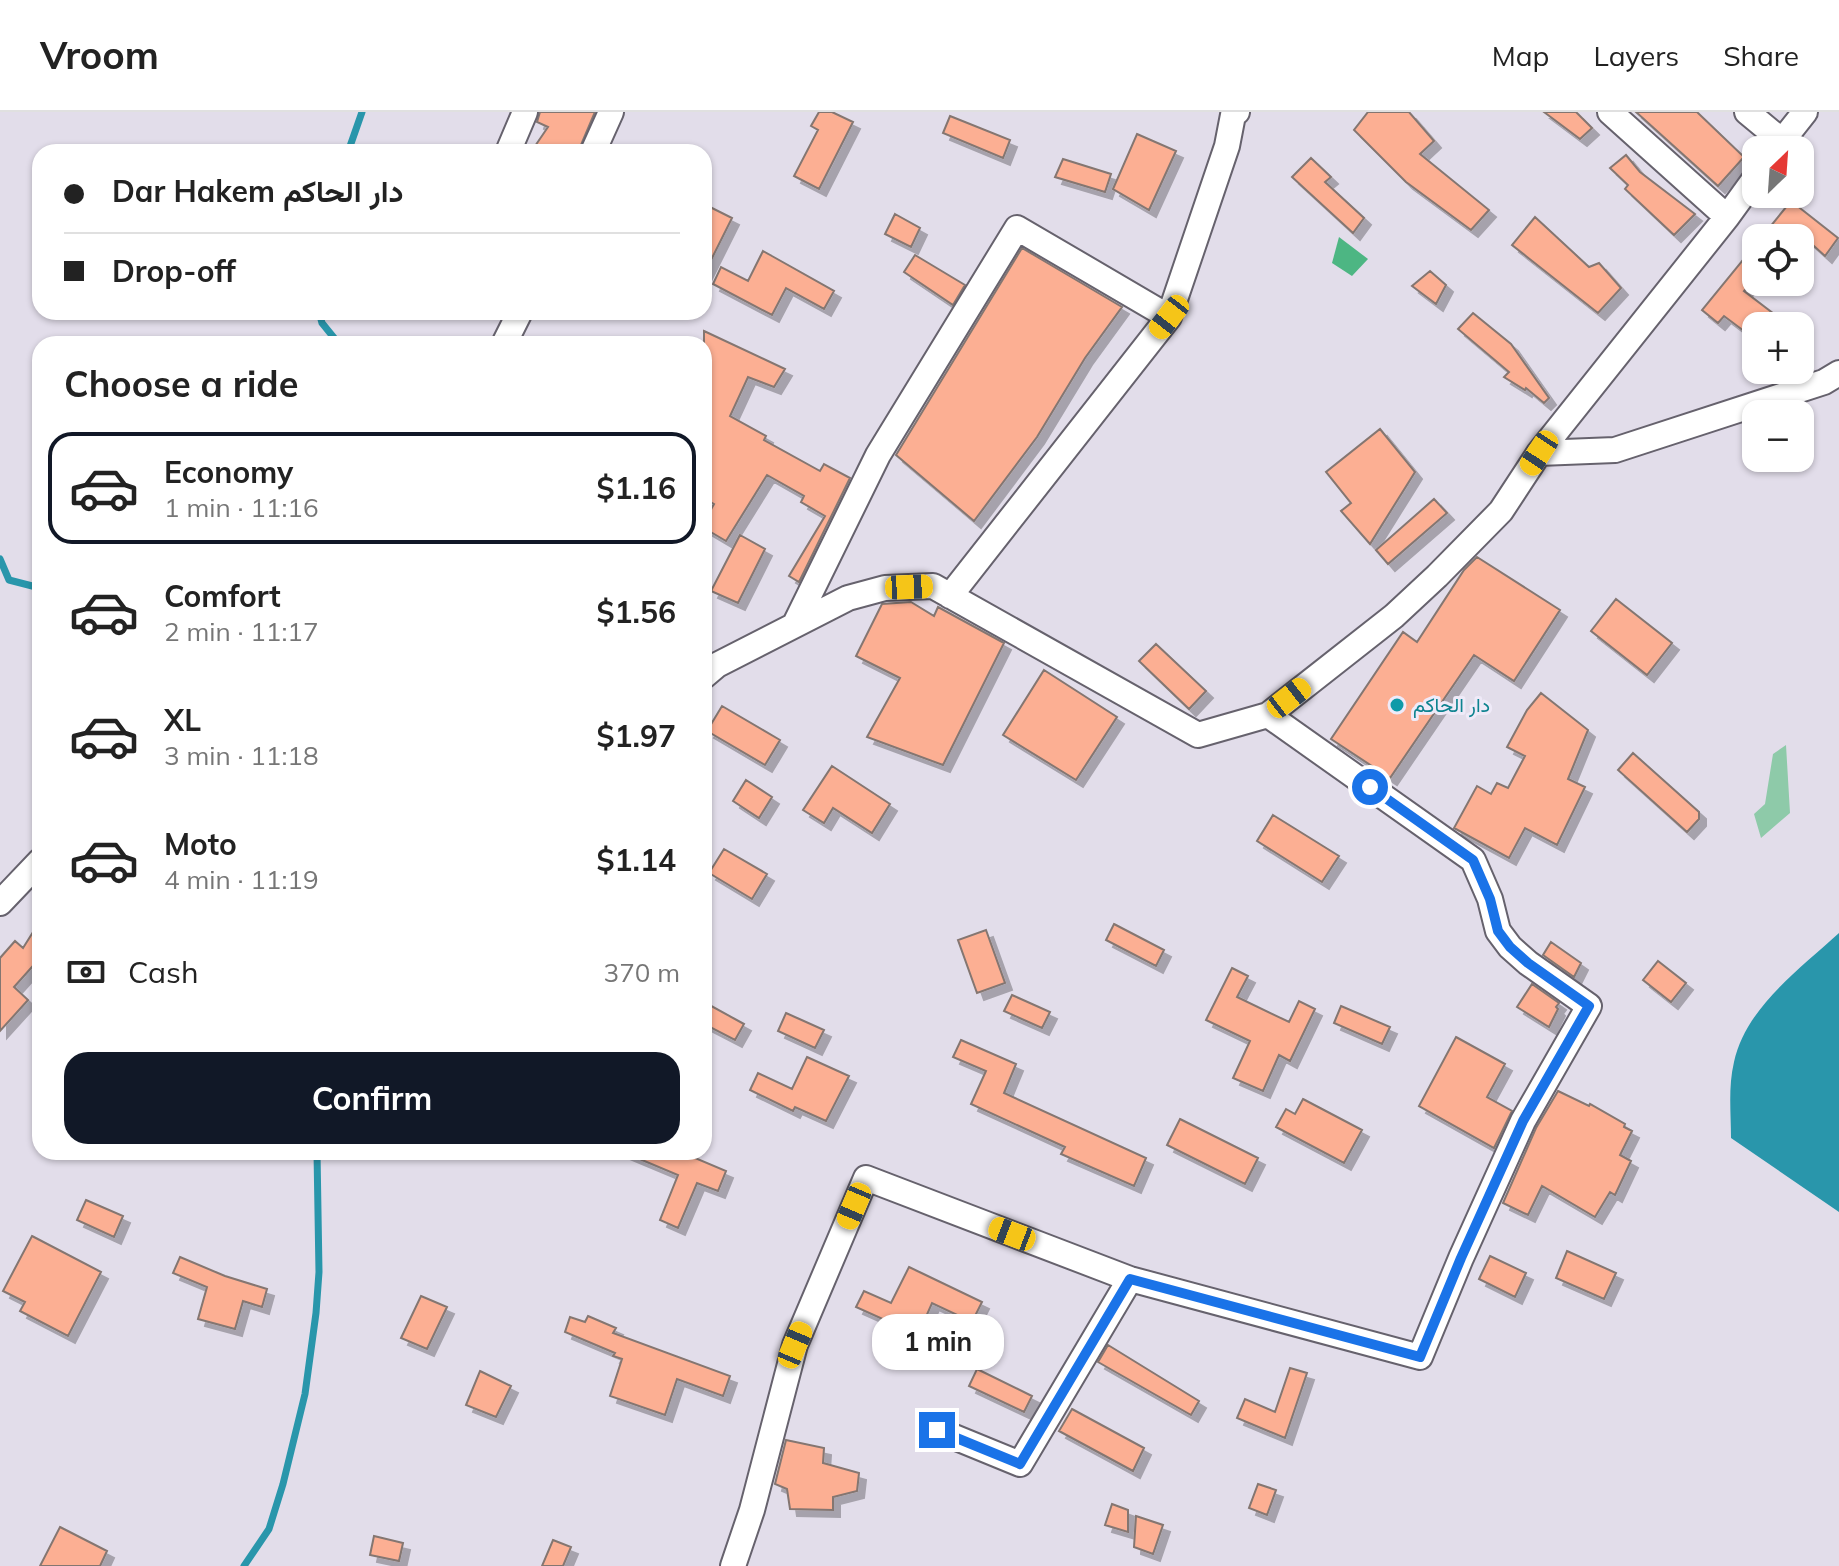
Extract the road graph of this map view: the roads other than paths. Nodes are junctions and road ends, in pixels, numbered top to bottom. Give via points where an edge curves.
1 (525, 112) edge
2 (611, 112) edge
3 (1237, 112) edge
4 (1610, 112) edge
5 (1747, 112) edge
6 (1805, 112) edge
7 (1770, 136) edge
8 (1787, 136) edge
9 (511, 144) edge
10 (597, 144) edge
11 (1742, 196) edge
12 (1727, 217) junction
13 (1169, 317) junction
14 (1839, 373) edge
15 (1539, 453) junction
16 (950, 596) junction
17 (795, 624) junction
18 (712, 669) edge
19 (1268, 715) junction
20 (32, 869) edge
21 (0, 903) edge
22 (1130, 1279) junction
23 (937, 1430) dead end
24 (733, 1566) edge

1 - 9 street
2 - 10 street
3 - 13 street
4 - 12 street
5 - 7 street
6 - 8 street
11 - 12 street
12 - 15 street
13 - 16 street
13 - 17 street via 1017,228 878,455
14 - 15 street via 1615,450
15 - 19 street via 1501,511 1437,576
16 - 17 street via 933,586 885,588 848,598
16 - 19 street via 1198,735
17 - 18 street
19 - 22 street via 1473,860 1498,931 1510,947 1589,1006 1523,1121 1420,1357
20 - 21 street
22 - 23 street via 1020,1464
22 - 24 street via 866,1178 795,1345

